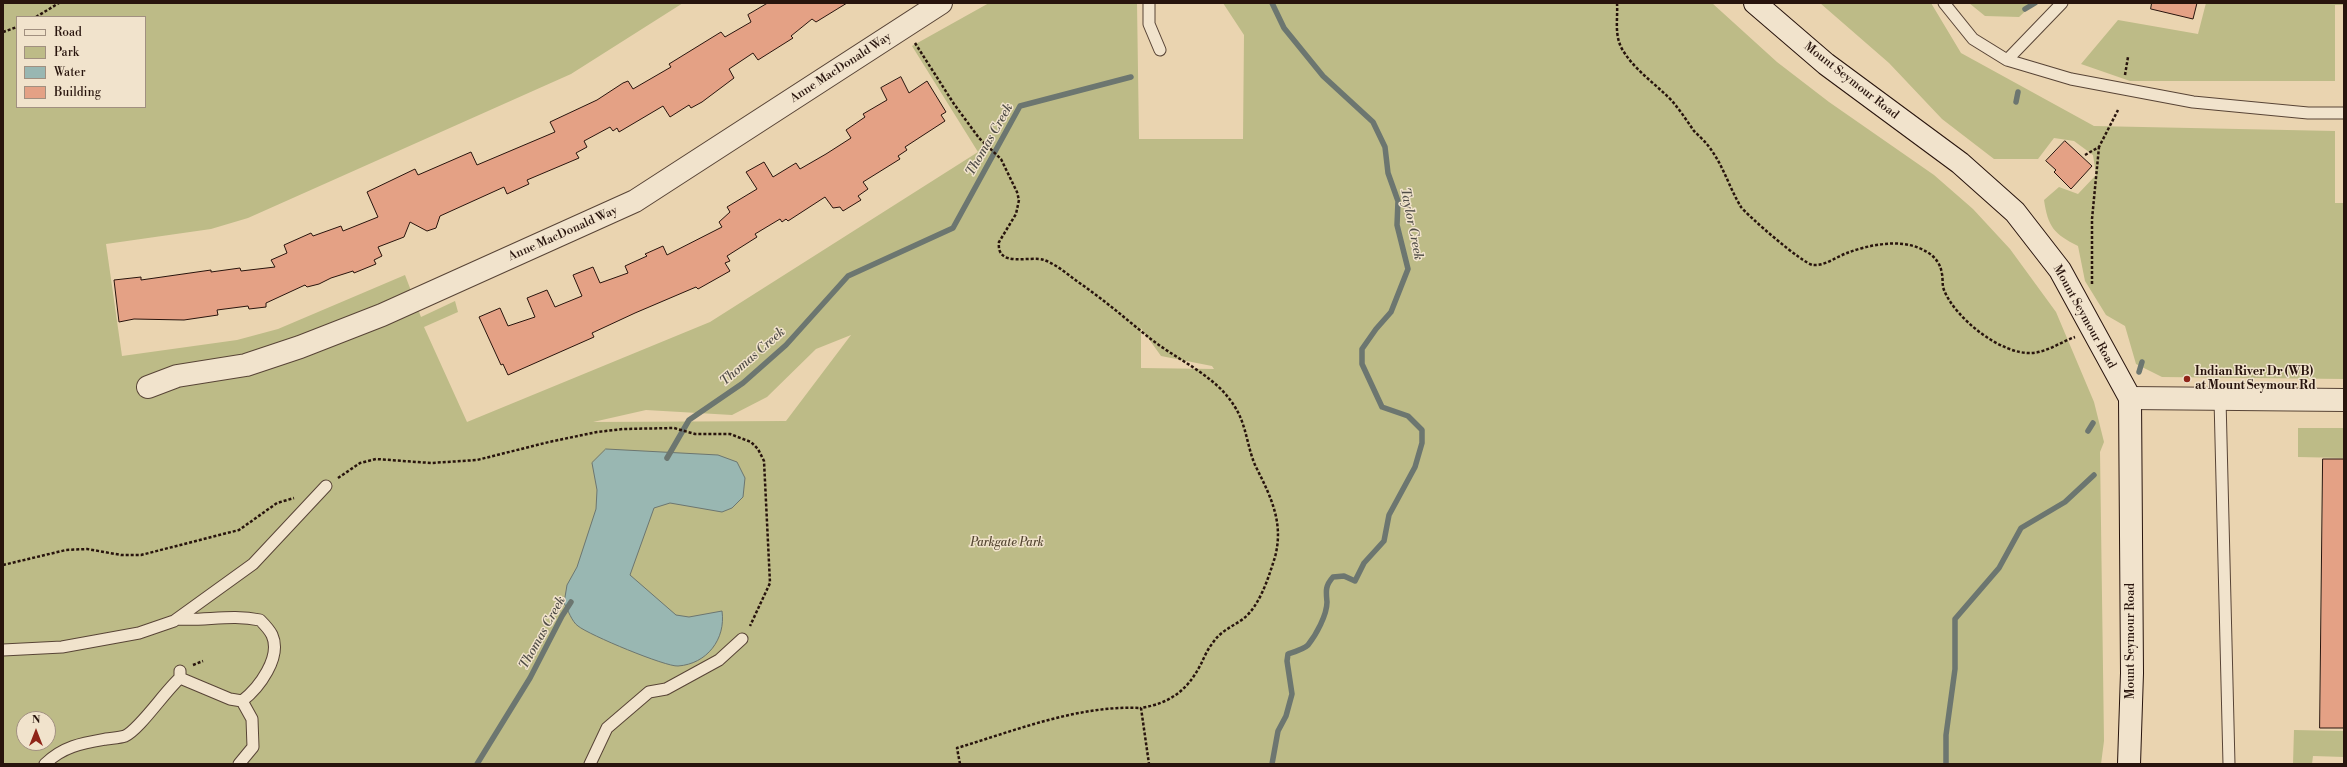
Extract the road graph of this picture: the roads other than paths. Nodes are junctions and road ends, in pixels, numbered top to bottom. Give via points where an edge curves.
1 (941, 3) edge
2 (1149, 3) edge
3 (1755, 3) edge
4 (1944, 3) edge
5 (2062, 3) edge
6 (1160, 50) dead end
7 (2006, 60) junction
8 (2344, 113) edge
9 (148, 387) dead end
10 (2130, 398) junction
11 (2220, 399) junction
12 (2344, 400) edge
13 (326, 486) road end
14 (177, 619) junction
15 (742, 639) road end
16 (3, 650) edge
17 (242, 701) junction
18 (45, 764) edge
19 (239, 764) edge
20 (590, 764) edge
21 (2129, 764) edge
22 (2228, 764) edge

1 - 9 street, Anne MacDonald Way via 635,201 382,315 300,347 246,365 177,376
2 - 6 lane via 1149,24
3 - 10 street, Mount Seymour Road via 1826,64 1960,163 2015,212 2060,270
4 - 7 lane via 1972,39
5 - 7 lane
7 - 8 lane via 2071,79 2193,102 2308,113
10 - 11 street
10 - 21 street, Mount Seymour Road via 2132,673
11 - 12 street
11 - 22 lane
13 - 14 lane via 253,564
14 - 16 lane via 139,633 62,647
14 - 17 lane via 234,616 260,620 266,626 272,635 271,660 268,669 249,696
15 - 20 lane via 720,660 666,689 649,692 606,728
17 - 18 lane via 230,699 180,675 154,708 125,736 64,749
17 - 19 lane via 252,719 253,747

